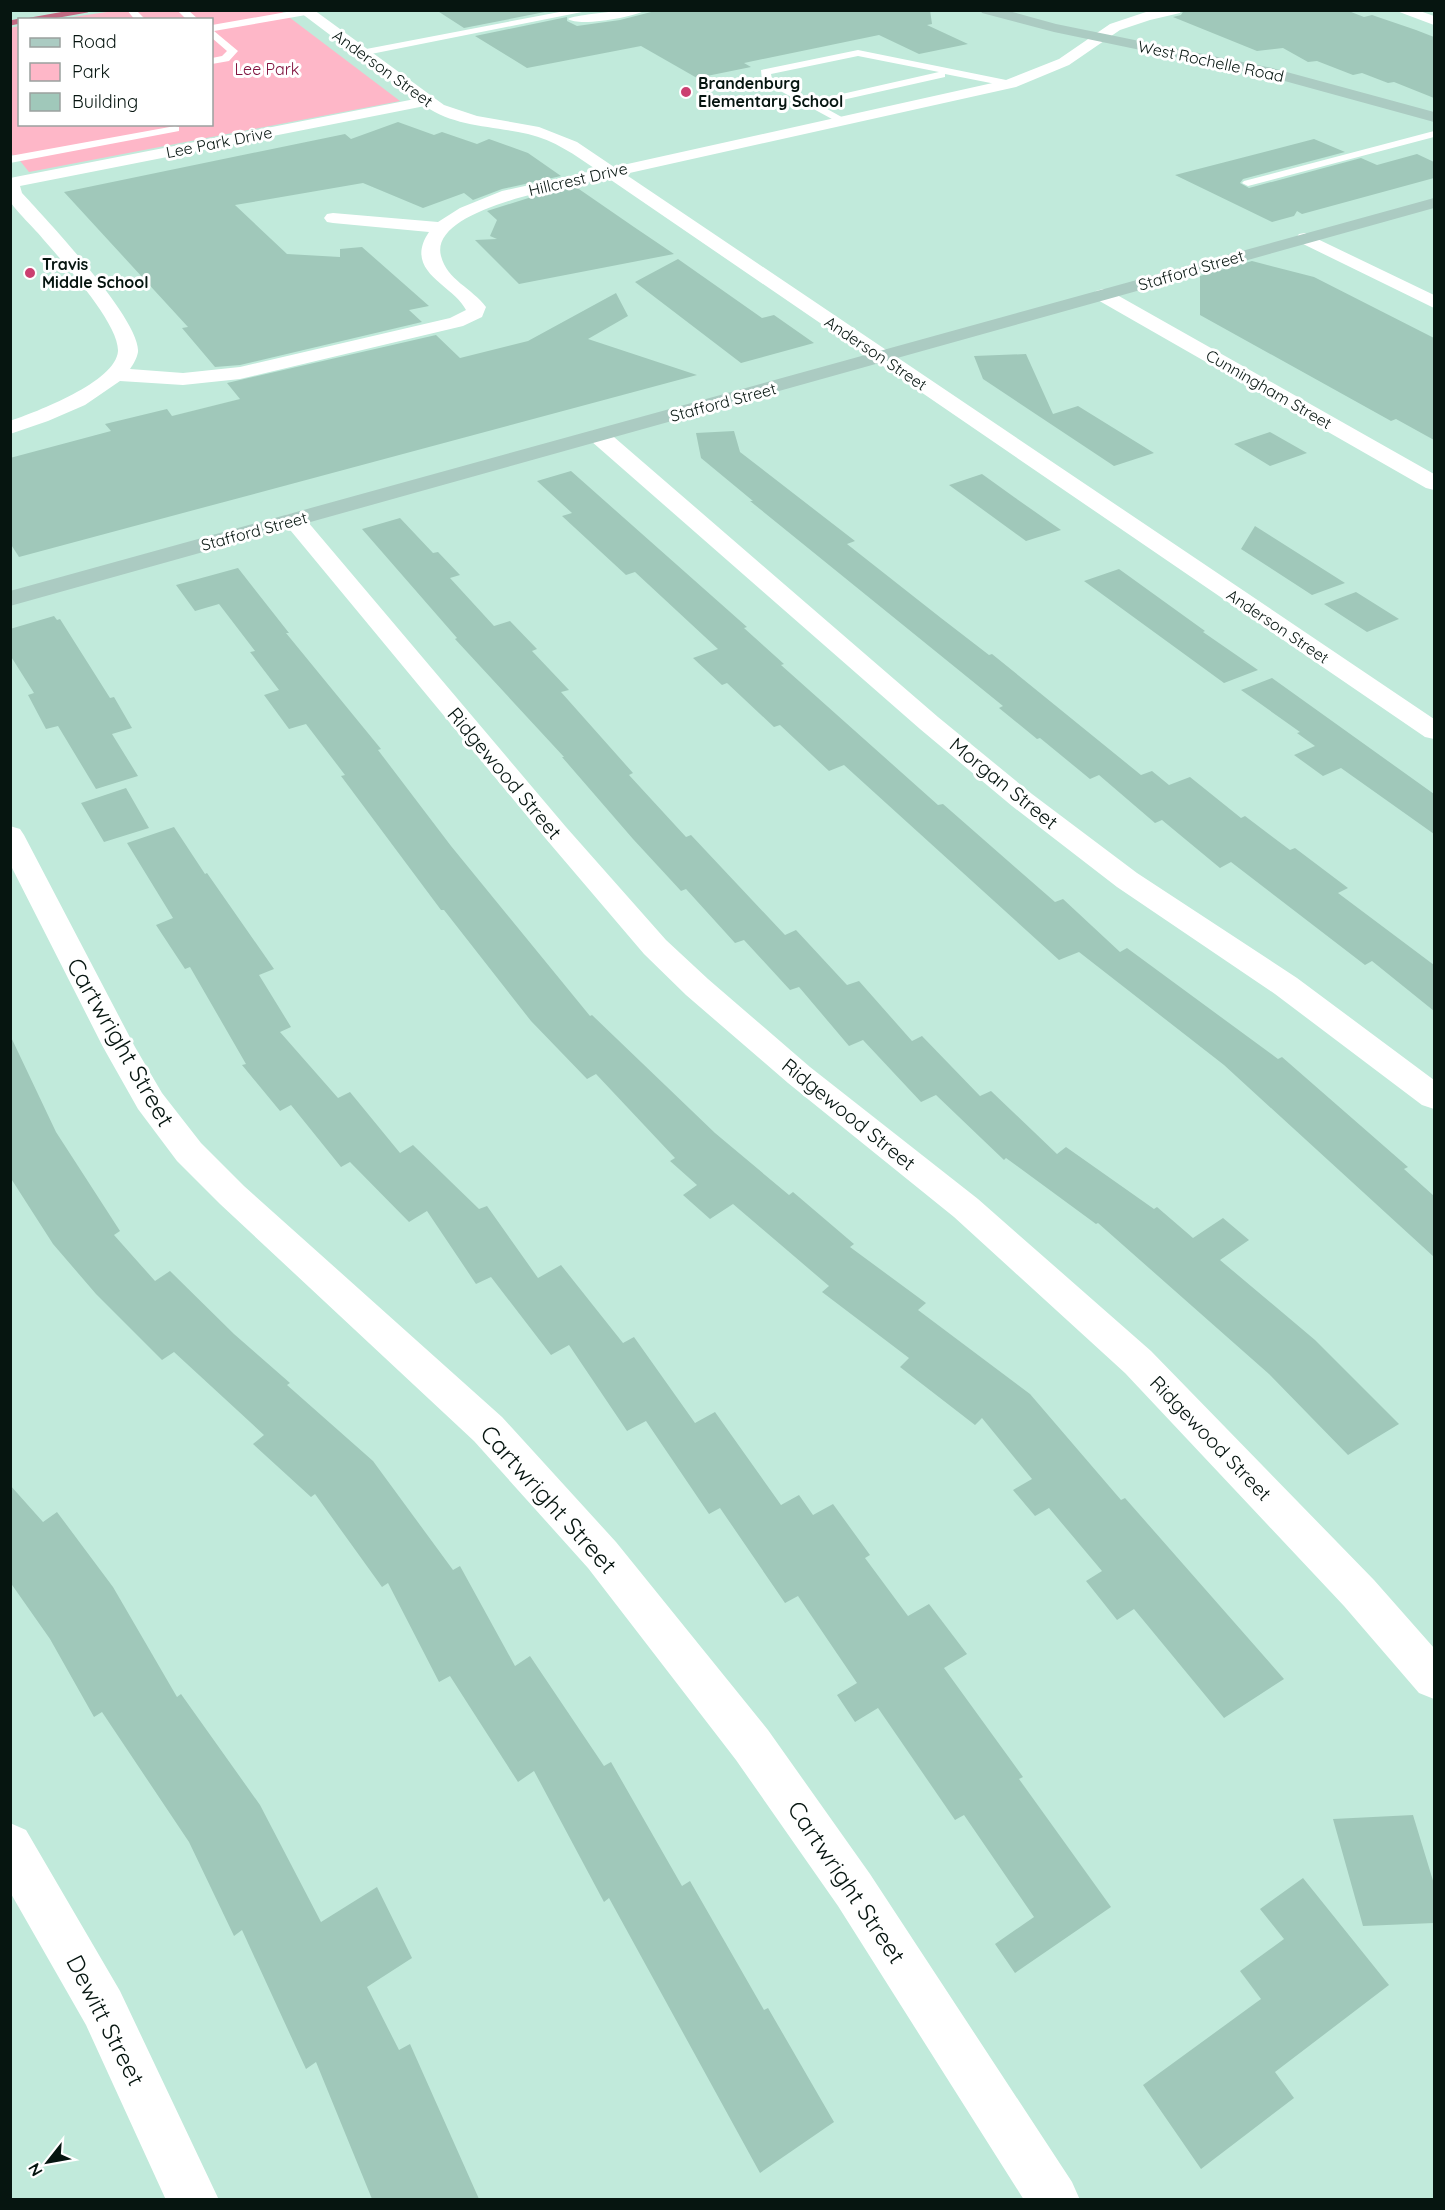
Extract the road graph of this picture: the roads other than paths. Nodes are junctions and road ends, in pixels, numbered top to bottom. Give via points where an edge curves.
1 (588, 10) edge
2 (642, 10) edge
3 (987, 10) edge
4 (1175, 10) edge
5 (1401, 10) edge
6 (309, 11) edge
7 (554, 17) junction
8 (1434, 21) edge
9 (213, 28) edge
10 (213, 34) edge
11 (1098, 37) junction
12 (361, 53) junction
13 (213, 61) edge
14 (949, 73) junction
15 (1011, 84) junction
16 (428, 101) junction
17 (810, 104) junction
18 (1434, 117) edge
19 (843, 122) junction
20 (175, 129) dead end
21 (1434, 134) edge
22 (10, 160) edge
23 (611, 172) junction
24 (10, 173) edge
25 (10, 183) edge
26 (1248, 183) dead end
27 (1434, 203) edge
28 (333, 218) dead end
29 (441, 228) junction
30 (1305, 238) junction
31 (1103, 295) junction
32 (1434, 302) edge
33 (882, 357) junction
34 (114, 374) junction
35 (10, 428) edge
36 (599, 436) junction
37 (1434, 483) edge
38 (294, 520) junction
39 (10, 599) edge
40 (1434, 731) edge
41 (10, 835) edge
42 (1434, 1097) edge
43 (1434, 1679) edge
44 (10, 1846) edge
45 (193, 2199) edge
46 (1054, 2199) edge

1 - 7 lane
2 - 7 lane via 591,19
3 - 11 street, West Rochelle Road
4 - 11 street, Hillcrest Drive via 1127,23
5 - 8 street
6 - 9 lane
6 - 12 street, Anderson Street
7 - 12 lane
10 - 13 lane via 233,51 225,59
11 - 15 street, Hillcrest Drive via 1064,62
11 - 18 street, West Rochelle Road via 1261,70
12 - 16 street, Anderson Street
14 - 15 lane
14 - 17 lane
14 - 17 lane via 858,54 765,72 767,81
15 - 19 street, Hillcrest Drive
16 - 23 street, Anderson Street via 461,117 559,138
16 - 25 street, Lee Park Drive
17 - 19 lane
19 - 23 street, Hillcrest Drive
20 - 22 lane
21 - 26 lane
23 - 29 street, Hillcrest Drive via 508,195 472,208
23 - 33 street, Anderson Street
24 - 25 street
25 - 34 street via 14,194 93,287 123,329 128,353
27 - 30 street, Stafford Street
28 - 29 street
29 - 34 street via 429,250 432,262 476,307 470,316 240,373 183,379
30 - 31 street, Stafford Street
30 - 32 street
31 - 33 street, Stafford Street
31 - 37 street, Cunningham Street
33 - 36 street, Stafford Street
33 - 40 street, Anderson Street
34 - 35 street via 81,399
36 - 38 street, Stafford Street
36 - 42 street, Morgan Street via 1022,800 1127,880 1286,986
38 - 39 street, Stafford Street
38 - 43 street, Ridgewood Street via 656,947 799,1075 966,1208 1138,1362 1359,1593
41 - 46 street, Cartwright Street via 119,1047 150,1101 189,1152 489,1429 602,1555 752,1745 854,1890
44 - 45 street, Dewitt Street via 103,2008

